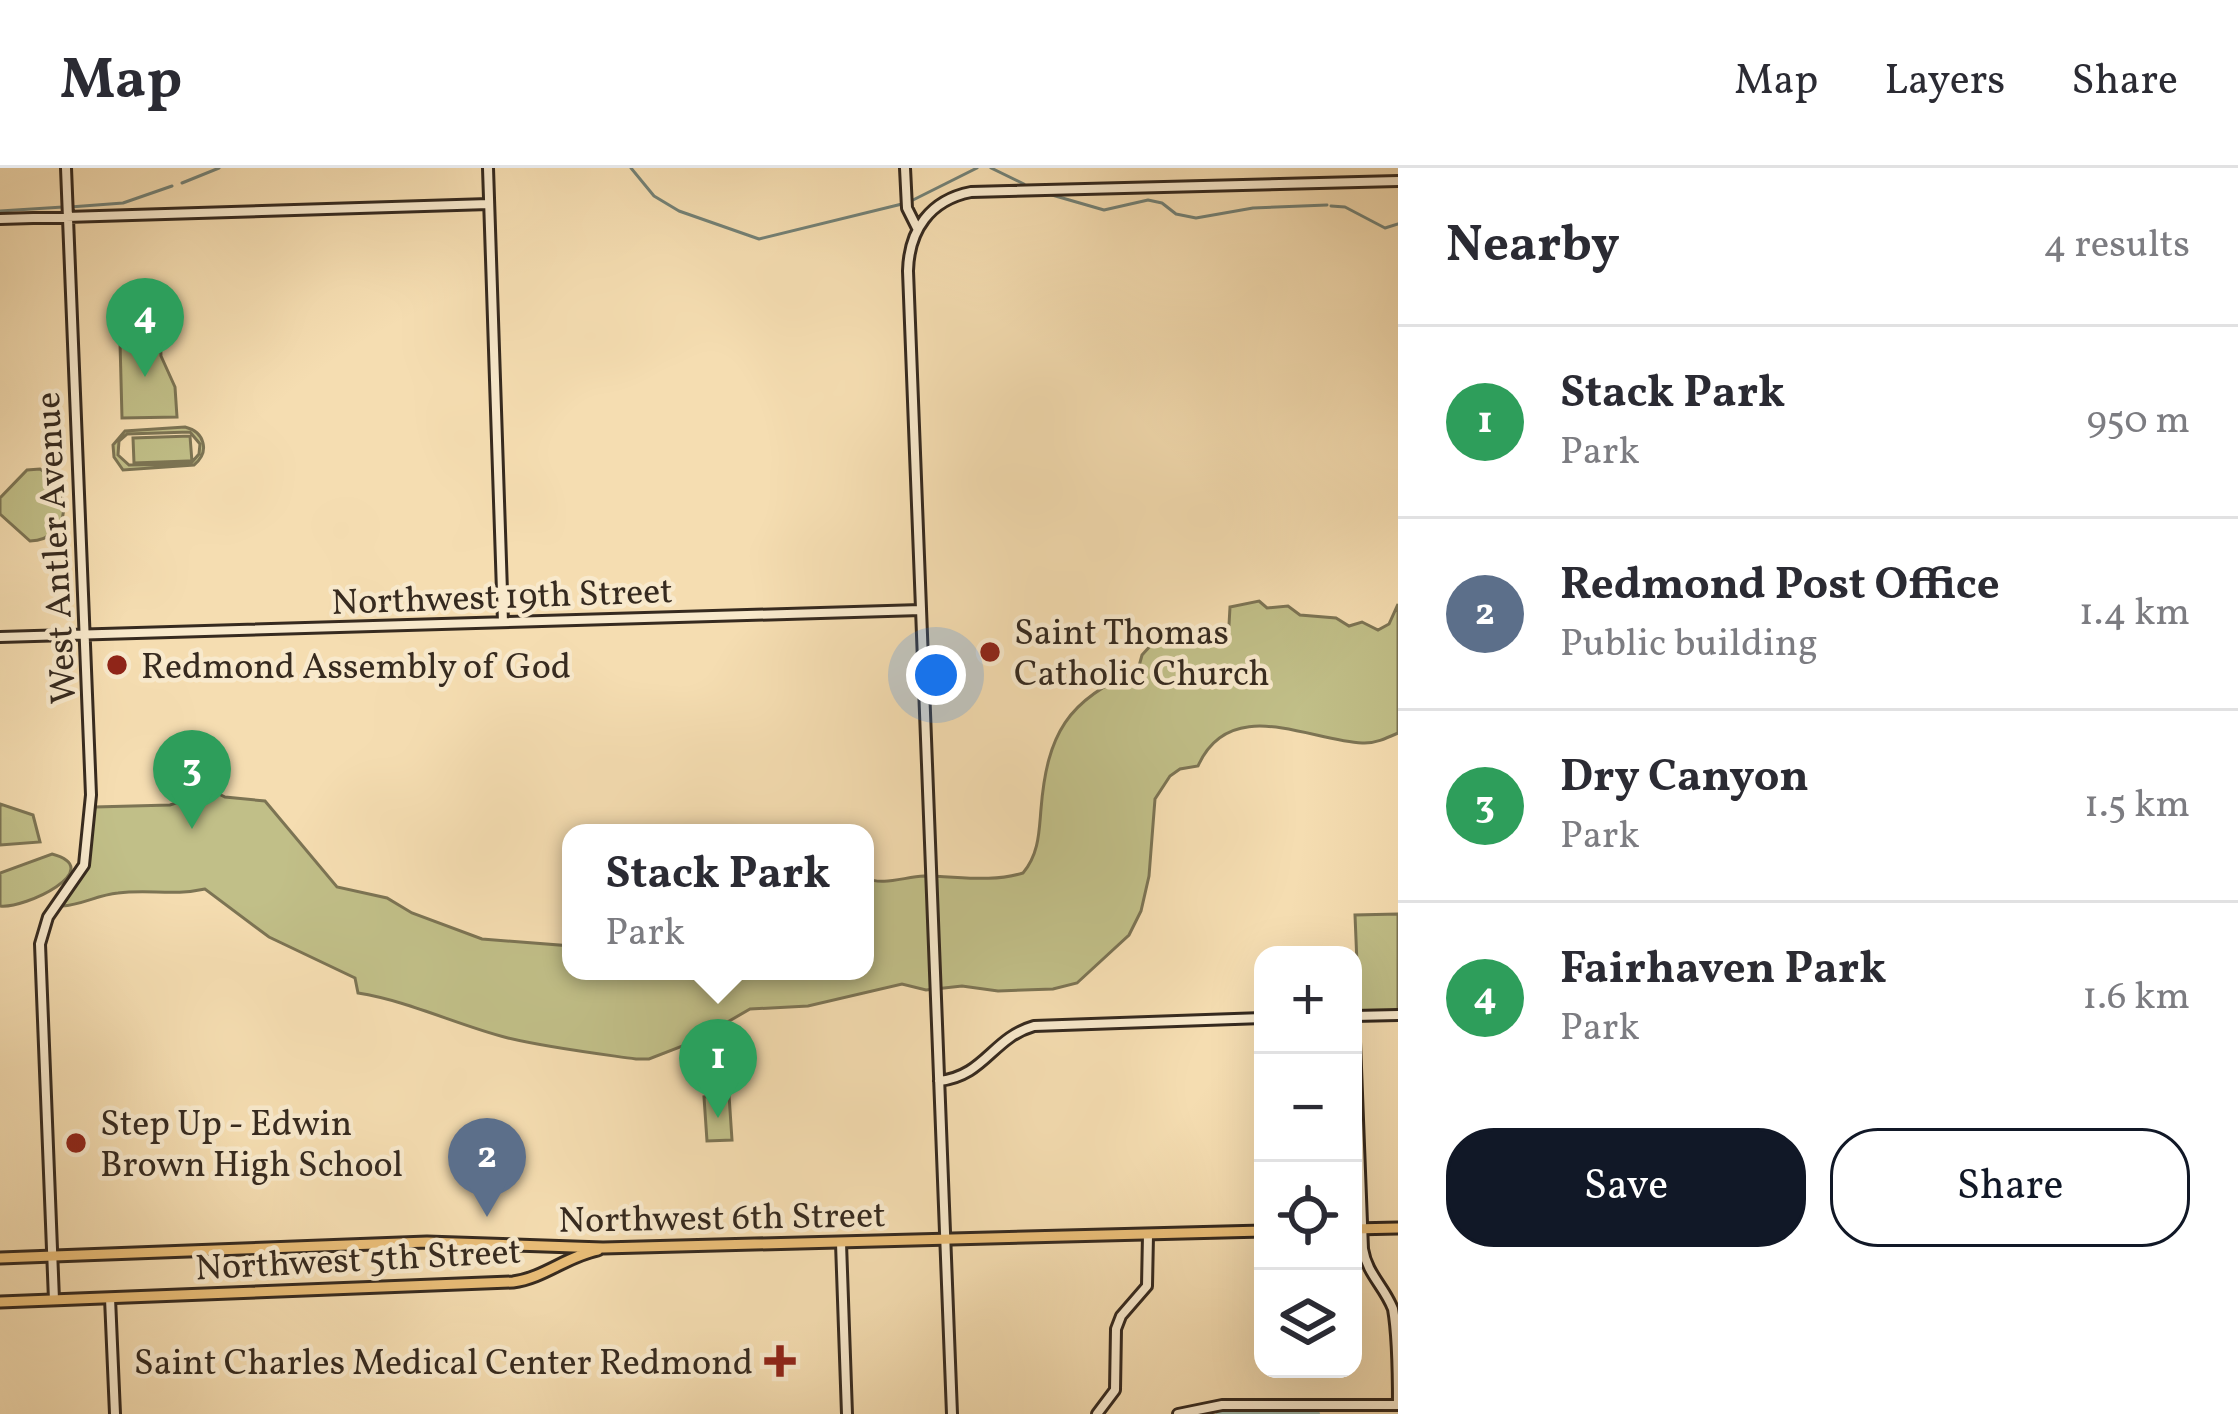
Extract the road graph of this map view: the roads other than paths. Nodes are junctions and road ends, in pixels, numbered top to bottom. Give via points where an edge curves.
1 (66, 168) edge
2 (488, 168) edge
3 (905, 168) edge
4 (1398, 181) edge
5 (489, 204) junction
6 (68, 217) junction
7 (0, 219) edge
8 (917, 228) junction
9 (921, 610) junction
10 (502, 622) junction
11 (84, 634) junction
12 (0, 637) edge
13 (1398, 1015) edge
14 (1362, 1016) edge
15 (1254, 1018) edge
16 (1355, 1054) edge
17 (939, 1081) junction
18 (1357, 1162) edge
19 (1398, 1228) edge
20 (1362, 1229) edge
21 (1254, 1232) edge
22 (1148, 1234) junction
23 (945, 1240) junction
24 (841, 1243) junction
25 (551, 1244) junction
26 (1362, 1246) edge
27 (603, 1248) junction
28 (52, 1256) junction
29 (0, 1258) edge
30 (560, 1262) junction
31 (110, 1298) junction
32 (54, 1300) junction
33 (0, 1302) edge
34 (1397, 1405) edge
35 (115, 1414) edge
36 (848, 1414) edge
37 (952, 1414) edge
38 (1097, 1414) edge
39 (1178, 1414) edge

1 - 6 street, West Antler Avenue
2 - 5 street
3 - 8 street
4 - 8 street via 971,192 940,203
5 - 6 street
5 - 10 street
6 - 7 street
6 - 11 street, West Antler Avenue
8 - 9 street via 908,271
9 - 10 street, Northwest 19th Street
9 - 17 street
10 - 11 street, Northwest 19th Street
11 - 12 street, Northwest 19th Street
11 - 28 street, West Antler Avenue via 86,853 40,944
13 - 14 street
15 - 17 street via 1034,1026 1007,1038 962,1078
16 - 18 street
17 - 23 street
19 - 20 main road
21 - 22 main road, Northwest 6th Street
22 - 23 main road, Northwest 6th Street
22 - 38 street via 1147,1286 1121,1316 1115,1390
23 - 24 main road, Northwest 6th Street
23 - 37 street
24 - 27 main road, Northwest 6th Street
24 - 36 street
25 - 27 main road, Northwest 6th Street
25 - 28 main road, Northwest 6th Street
25 - 30 main road
26 - 34 street via 1396,1322
27 - 30 main road, Northwest 5th Street
28 - 29 main road, Northwest 6th Street
28 - 32 street
30 - 31 main road, Northwest 5th Street via 513,1282
31 - 32 main road, Northwest 5th Street
31 - 35 street
32 - 33 main road, Northwest 5th Street
34 - 39 street via 1222,1405

